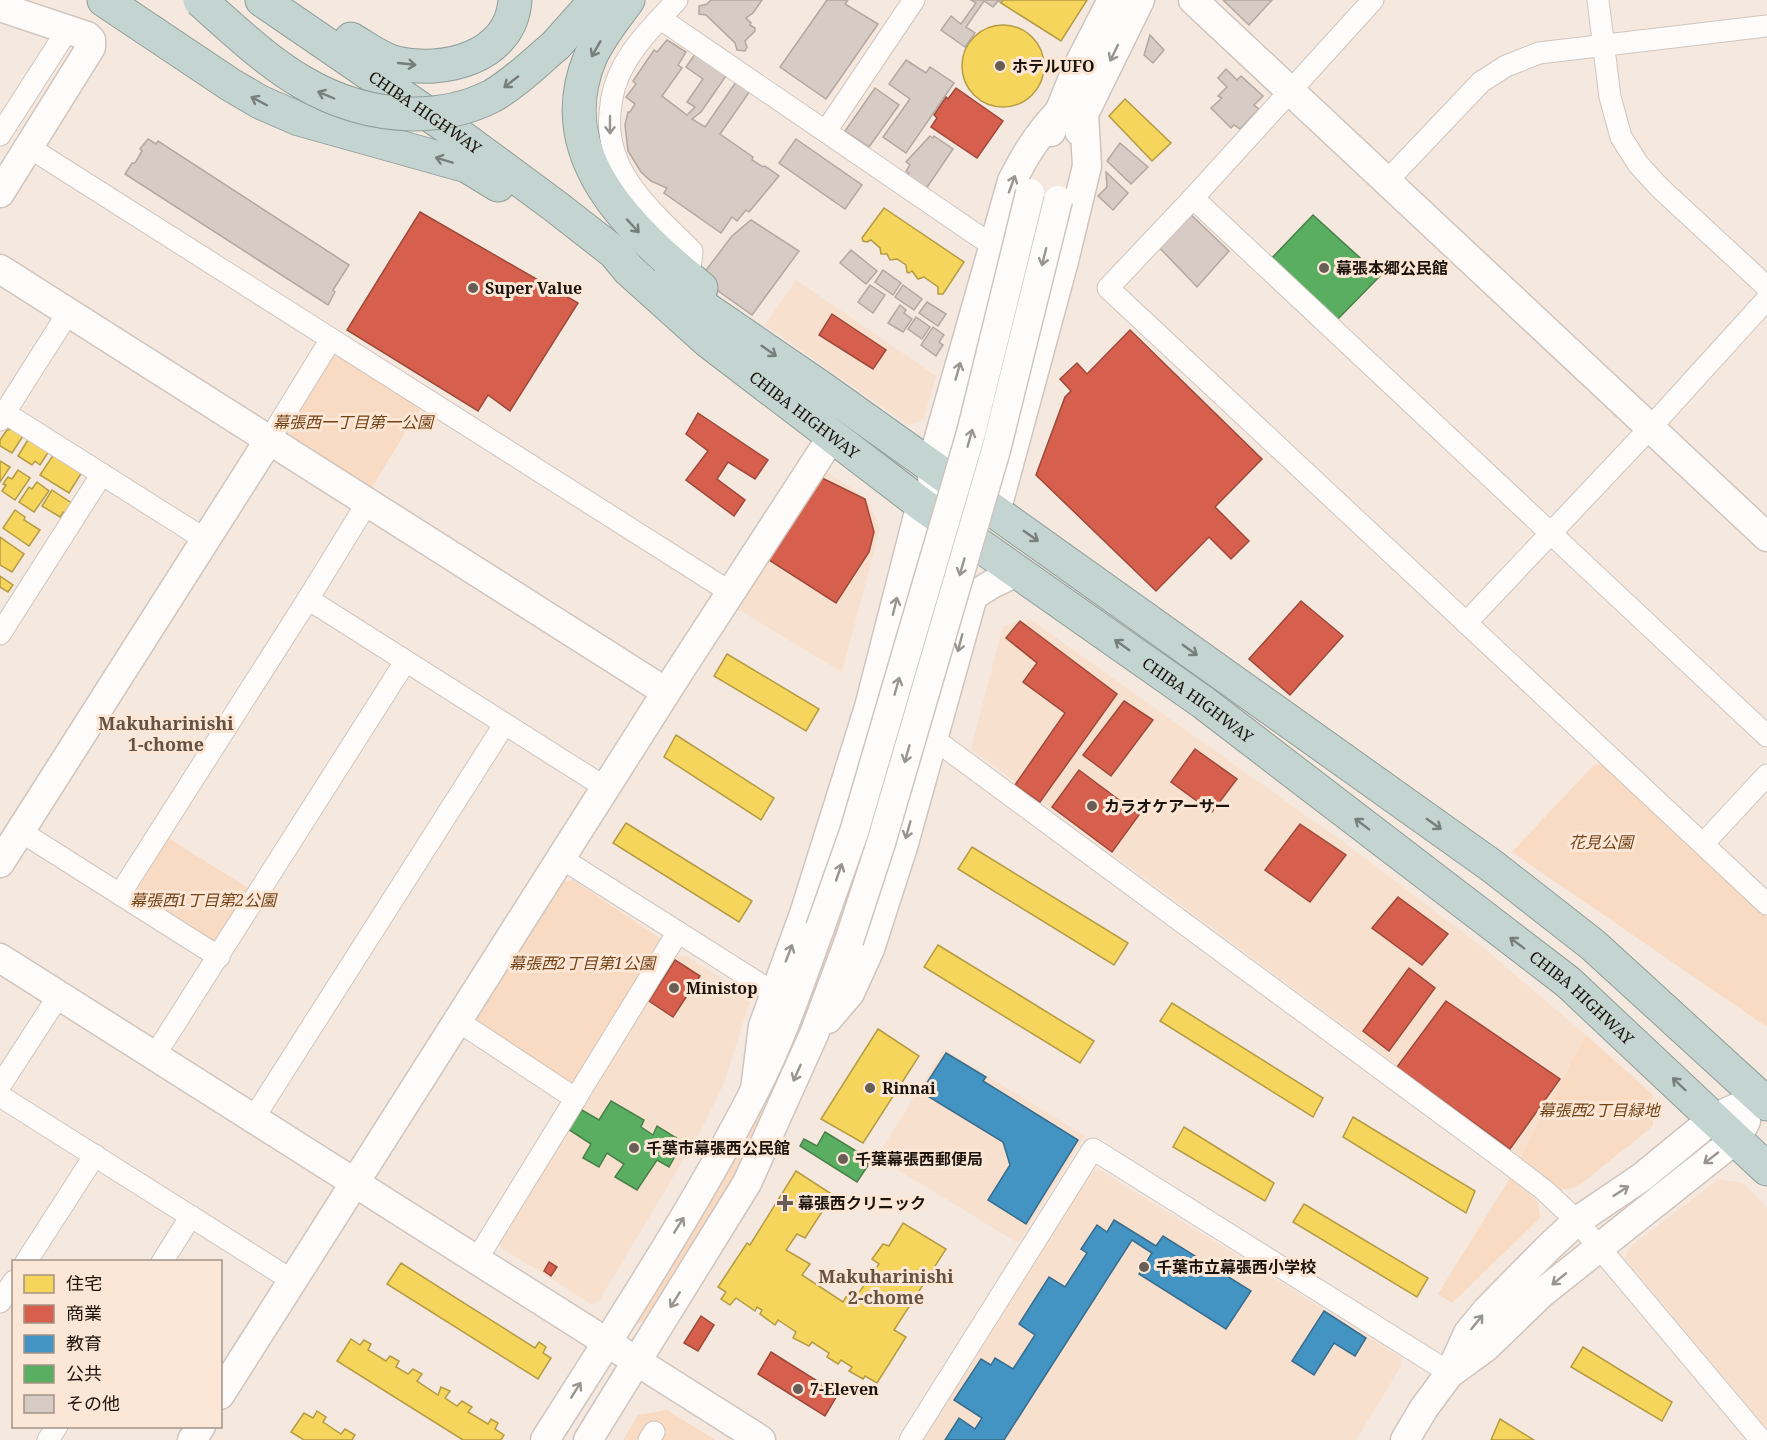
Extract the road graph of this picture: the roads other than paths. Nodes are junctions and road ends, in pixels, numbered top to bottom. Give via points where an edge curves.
1 (104, 0) edge
2 (200, 0) edge
3 (262, 0) edge
4 (281, 0) edge
5 (515, 0) edge
6 (596, 0) edge
7 (628, 0) edge
8 (677, 0) edge
9 (914, 0) edge
10 (1112, 0) edge
11 (1140, 0) edge
12 (1193, 0) edge
13 (1373, 0) edge
14 (1598, 0) edge
15 (0, 7) edge
16 (661, 19) junction
17 (1767, 26) edge
18 (68, 29) junction
19 (1603, 45) junction
20 (1291, 92) junction
21 (1071, 114) junction
22 (826, 131) junction
23 (0, 135) edge
24 (27, 146) junction
25 (1386, 182) junction
26 (0, 193) edge
27 (1193, 198) junction
28 (555, 206) junction
29 (993, 246) junction
30 (614, 252) junction
31 (0, 269) edge
32 (689, 278) junction
33 (1767, 287) edge
34 (1767, 299) edge
35 (68, 313) junction
36 (737, 329) junction
37 (331, 339) junction
38 (2, 417) edge
39 (1650, 428) junction
40 (833, 435) junction
41 (269, 440) junction
42 (931, 466) junction
43 (102, 474) junction
44 (367, 503) junction
45 (921, 504) junction
46 (996, 512) junction
47 (953, 526) junction
48 (1550, 534) junction
49 (1766, 535) edge
50 (206, 540) junction
51 (1018, 571) junction
52 (730, 591) junction
53 (308, 599) junction
54 (1466, 623) junction
55 (0, 634) edge
56 (405, 662) junction
57 (666, 692) junction
58 (504, 725) junction
59 (1767, 736) edge
60 (934, 739) junction
61 (1767, 775) edge
62 (606, 788) junction
63 (20, 831) junction
64 (1702, 844) junction
65 (561, 858) junction
66 (0, 863) edge
67 (120, 894) junction
68 (1767, 904) edge
69 (678, 932) junction
70 (219, 957) junction
71 (0, 958) edge
72 (774, 993) junction
73 (59, 995) junction
74 (458, 1022) junction
75 (814, 1034) junction
76 (155, 1055) junction
77 (0, 1086) edge
78 (755, 1090) junction
79 (0, 1096) edge
80 (576, 1099) junction
81 (1763, 1101) edge
82 (253, 1119) junction
83 (1725, 1128) junction
84 (94, 1155) junction
85 (1767, 1169) edge
86 (355, 1183) junction
87 (191, 1216) junction
88 (1577, 1221) junction
89 (1599, 1248) junction
90 (477, 1259) junction
91 (27, 1260) edge
92 (163, 1260) edge
93 (293, 1281) junction
94 (12, 1284) edge
95 (0, 1302) edge
96 (607, 1341) junction
97 (637, 1360) junction
98 (1450, 1374) junction
99 (222, 1392) edge
100 (545, 1440) edge
101 (588, 1440) edge
102 (761, 1440) edge
103 (910, 1440) edge
104 (1405, 1440) edge
105 (1761, 1440) edge

28 -> 1 highway via 530,203 466,166 299,119 260,102
6 -> 2 highway, bridge via 556,45 508,86 459,109 433,114 372,111 324,94 260,54
3 - 28 highway, CHIBA HIGHWAY
4 -> 5 highway via 394,62 436,65 458,63 482,54 510,23
7 -> 32 highway via 587,67 580,133 587,159 614,206
8 - 16 street
9 - 22 street
10 - 21 street via 1077,68
11 -> 21 street
12 - 20 street
13 - 20 street
14 - 19 street
15 - 18 street
16 - 22 street
16 -> 32 street via 624,64 616,83 609,120 610,141 625,178 692,250
17 - 19 street
18 - 23 street
18 - 24 street via 87,36 91,47
19 - 25 street via 1539,53 1480,82
19 - 33 street via 1613,114 1638,164
20 - 25 street
20 - 27 street
29 -> 21 street via 1012,181 1026,153 1038,135
21 - 46 street via 1087,166
21 -> 75 street, bridge via 1058,200 996,450 881,843
78 -> 21 street, bridge via 787,1017 854,832 972,433 1030,193
22 - 29 street
24 - 26 street
24 - 37 street
25 - 39 street
27 - 48 street
27 - 54 street via 1108,288
28 - 30 highway, CHIBA HIGHWAY
42 -> 29 street
30 - 36 highway, CHIBA HIGHWAY via 635,261
30 - 40 highway, CHIBA HIGHWAY via 628,270 708,341
31 - 35 street
32 - 36 highway via 723,306
34 - 39 street
35 - 38 street
35 - 41 street
36 -> 42 highway, CHIBA HIGHWAY
37 - 41 street
37 - 52 street
38 - 43 street
39 - 48 street
39 - 49 street
40 - 45 highway, CHIBA HIGHWAY
40 - 52 street
41 - 44 street
41 - 50 street
42 - 46 highway, CHIBA HIGHWAY
42 - 47 street via 932,485
43 - 50 street
43 - 55 street
44 - 53 street
44 - 57 street
45 - 47 highway, CHIBA HIGHWAY
72 -> 45 street via 804,914 869,707
46 -> 81 highway, CHIBA HIGHWAY via 1520,887 1601,952
47 - 51 highway, CHIBA HIGHWAY
48 - 54 street
48 - 59 street
50 - 63 street
51 -> 60 street via 973,596
83 -> 51 highway, CHIBA HIGHWAY via 1568,982 1204,703
52 - 57 street
53 - 56 street
53 - 67 street
54 - 64 street
56 - 58 street
56 - 70 street
57 - 62 street
58 - 62 street
58 - 82 street
60 -> 75 street via 870,949 850,993
60 - 88 street via 1459,1125 1544,1190
61 - 64 street
62 - 65 street
63 - 66 street
63 - 67 street
64 - 68 street
65 - 69 street
65 - 74 street
67 - 70 street
69 - 72 street
69 - 80 street
70 - 76 street
71 - 73 street
72 - 78 street via 763,1026
73 - 76 street
73 - 77 street
74 - 80 street
74 - 86 street
75 -> 97 street via 747,1183
76 - 82 street
96 -> 78 street via 708,1179
79 - 84 street
80 - 90 street
81 - 83 street
82 - 86 street
83 - 85 highway, CHIBA HIGHWAY
88 -> 83 street
83 -> 89 street
84 - 87 street
84 - 91 street
86 - 90 street
86 - 93 street
87 - 92 street
87 - 93 street
88 - 89 street
98 -> 88 street via 1468,1334 1487,1310
89 -> 98 street
89 - 105 street
90 - 96 street
93 - 99 street
94 - 95 street
96 - 97 street
100 -> 96 street
97 - 101 street
97 - 102 street
98 - 103 street via 1093,1149
98 - 104 street

